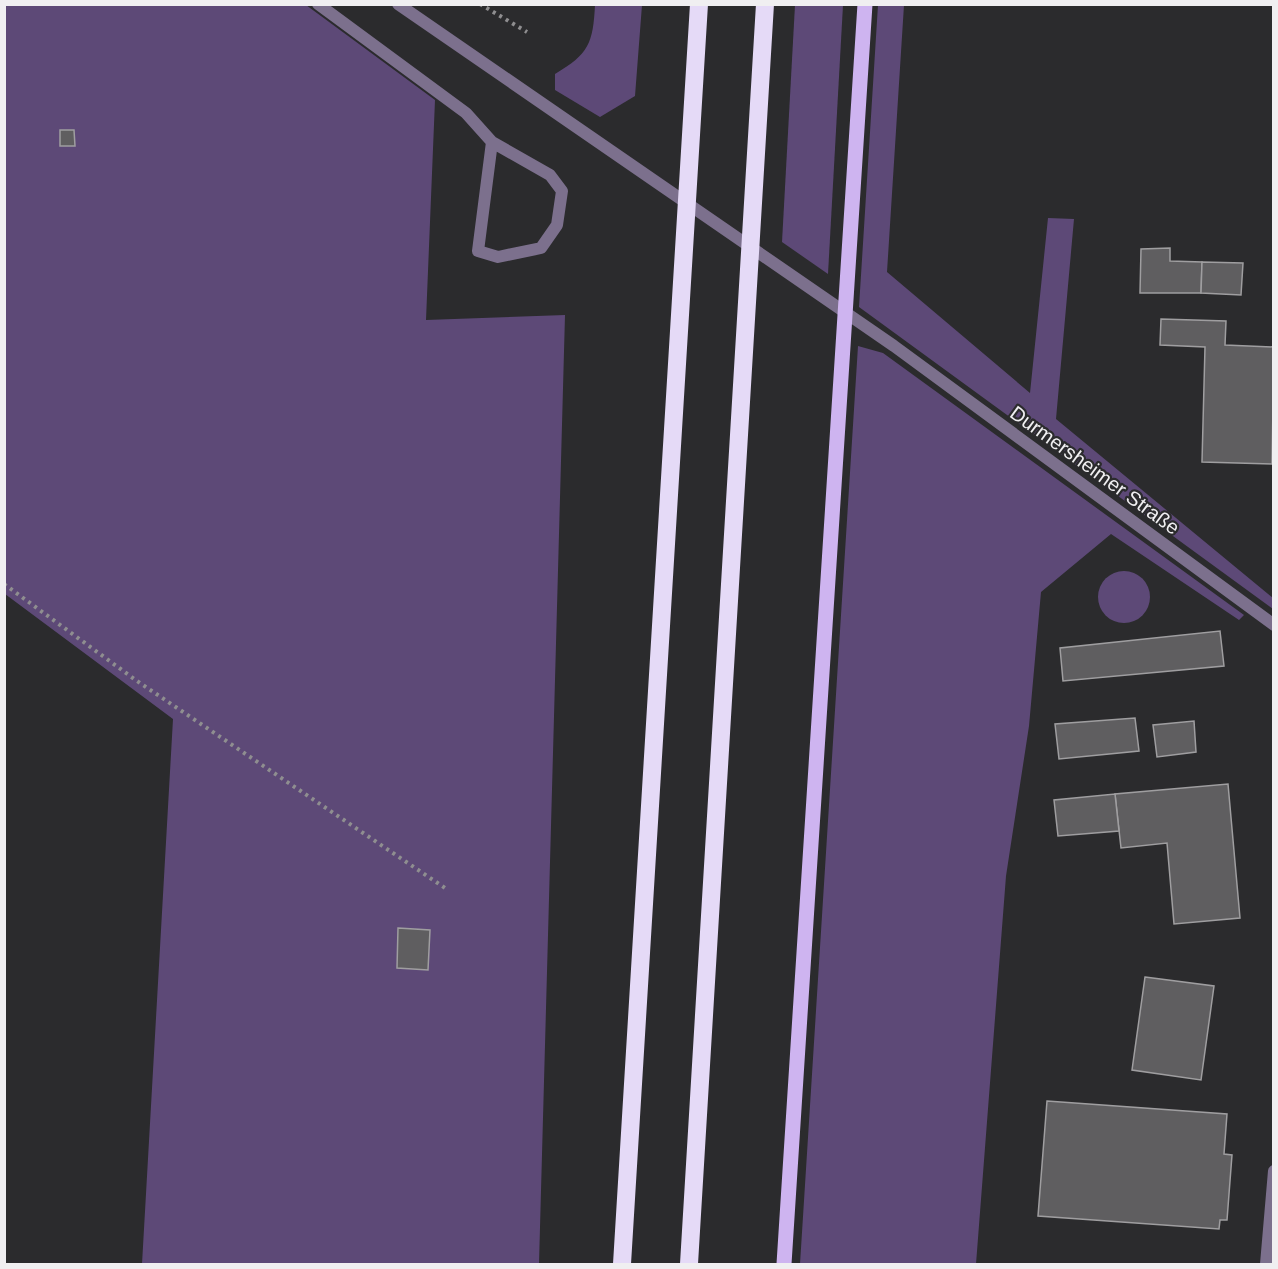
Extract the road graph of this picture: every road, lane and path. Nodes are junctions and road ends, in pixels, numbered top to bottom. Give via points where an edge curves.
1 (318, 4) edge
2 (398, 4) edge
3 (480, 4) edge
4 (699, 4) edge
5 (765, 4) edge
6 (865, 4) edge
7 (528, 32) dead end
8 (492, 142) junction
9 (4, 584) edge
10 (1274, 625) edge
11 (445, 888) dead end
12 (1274, 1171) edge
13 (622, 1264) edge
14 (689, 1264) edge
15 (784, 1264) edge
16 (1266, 1264) edge

1 - 8 lane via 466,113
2 - 10 lane, Durmersheimer Straße via 894,345
3 - 7 path
4 - 13 highway
5 - 14 highway
6 - 15 main road
8 - 8 lane via 550,175 562,191 556,225 541,248 498,257 478,252
9 - 11 path via 137,681
12 - 16 lane

